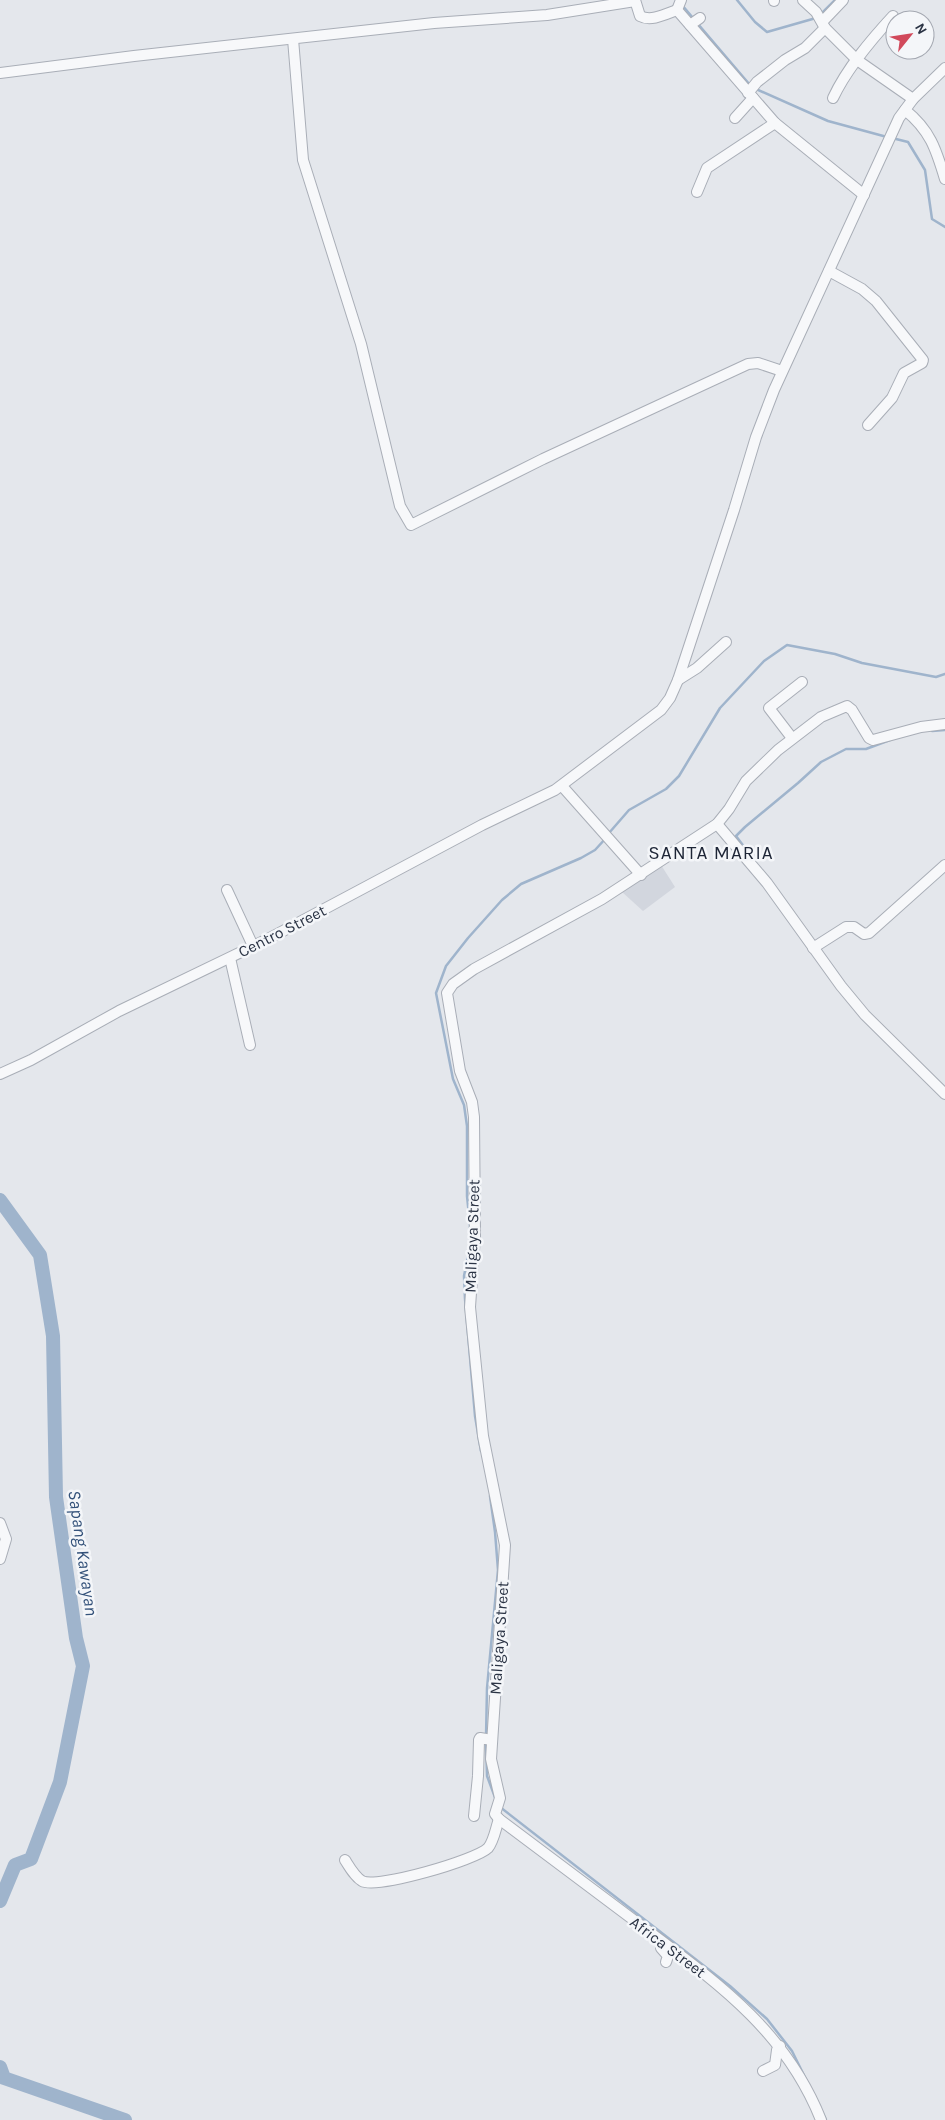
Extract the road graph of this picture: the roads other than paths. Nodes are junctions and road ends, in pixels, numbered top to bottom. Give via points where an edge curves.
1 (635, 0) edge
2 (803, 0) edge
3 (843, 0) edge
4 (679, 5) edge
5 (821, 20) junction
6 (885, 25) edge
7 (294, 38) junction
8 (858, 60) junction
9 (945, 68) edge
10 (0, 74) edge
11 (752, 90) junction
12 (833, 98) dead end
13 (913, 99) junction
14 (902, 114) junction
15 (735, 118) dead end
16 (775, 123) junction
17 (945, 180) edge
18 (697, 192) dead end
19 (864, 195) junction
20 (829, 271) junction
21 (782, 371) junction
22 (868, 426) dead end
23 (726, 642) dead end
24 (678, 680) junction
25 (802, 682) dead end
26 (945, 724) edge
27 (792, 738) junction
28 (562, 786) junction
29 (716, 824) junction
30 (945, 865) edge
31 (641, 875) junction
32 (227, 890) dead end
33 (253, 946) junction
34 (813, 948) junction
35 (230, 958) junction
36 (250, 1045) dead end
37 (0, 1074) edge
38 (945, 1094) edge
39 (0, 1523) edge
40 (0, 1559) edge
41 (488, 1739) junction
42 (474, 1816) dead end
43 (499, 1819) junction
44 (345, 1860) dead end
45 (661, 1941) junction
46 (666, 1962) dead end
47 (780, 2046) junction
48 (763, 2071) dead end
49 (821, 2120) edge

1 - 4 street via 640,16 650,19
1 - 7 street via 547,16 434,23
2 - 5 street
3 - 5 street
4 - 11 street
5 - 8 street
5 - 11 street via 805,48 785,60
6 - 8 street
7 - 10 street
7 - 21 street via 303,160 361,344 400,506 411,525 543,459 748,364 758,363
8 - 12 street
8 - 13 street
9 - 13 street, Centro Street
11 - 15 street
11 - 16 street
13 - 14 street, Centro Street
14 - 17 street via 916,119 929,136
14 - 19 street, Centro Street
16 - 18 street via 707,168
16 - 19 street
19 - 20 street, Centro Street
20 - 21 street, Centro Street
20 - 22 street via 862,289 876,301 923,360 904,373 892,398
21 - 24 street, Centro Street via 756,437
23 - 24 street
24 - 28 street, Centro Street via 661,710
25 - 27 street via 768,708
26 - 27 street via 871,739 852,710 844,706 821,717
27 - 29 street via 752,774
28 - 31 street
28 - 33 street, Centro Street
29 - 31 street, Maligaya Street
29 - 34 street via 766,883
30 - 34 street via 869,933 846,927
31 - 41 street, Maligaya Street via 474,969 453,984 447,993 460,1071 474,1117 476,1222 470,1307 483,1436 505,1545
32 - 33 street
33 - 35 street, Centro Street
34 - 38 street via 865,1015
35 - 36 street
35 - 37 street, Centro Street via 119,1011
39 - 40 street via 6,1539
41 - 42 street via 479,1739 477,1748
41 - 43 street, Maligaya Street via 498,1802 495,1814
43 - 44 street via 490,1844 484,1850 396,1880 362,1881
43 - 45 street, Africa Street
45 - 46 street via 660,1948 668,1956
45 - 47 street, Africa Street via 738,2002
47 - 48 street via 775,2065
47 - 49 street, Africa Street

